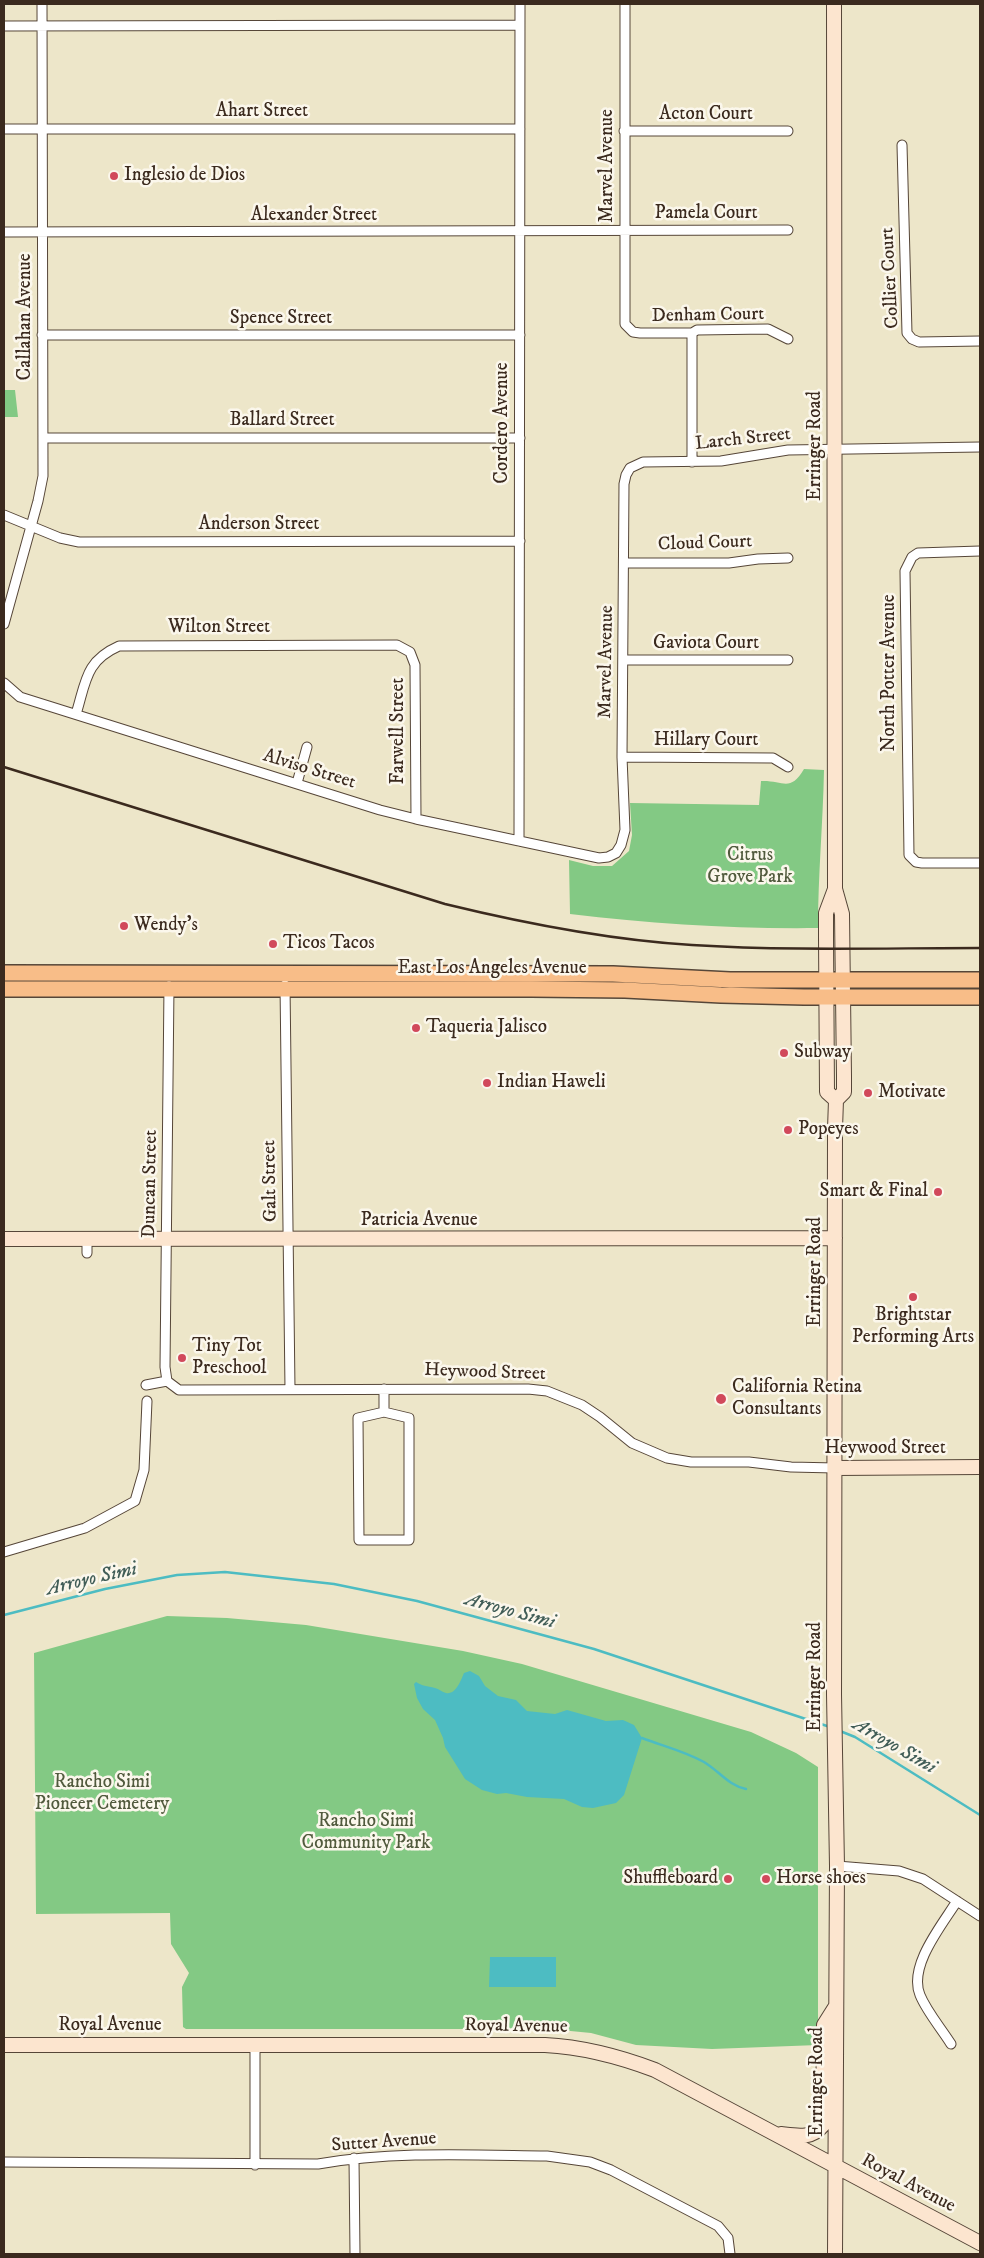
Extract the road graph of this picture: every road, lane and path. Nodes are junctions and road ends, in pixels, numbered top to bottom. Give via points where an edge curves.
1 (42, 4) edge
2 (520, 4) edge
3 (625, 4) edge
4 (834, 4) edge
5 (520, 25) junction
6 (4, 26) edge
7 (42, 26) junction
8 (520, 128) junction
9 (4, 129) edge
10 (42, 129) junction
11 (624, 131) junction
12 (788, 131) dead end
13 (902, 145) dead end
14 (788, 230) dead end
15 (624, 231) junction
16 (4, 232) edge
17 (42, 232) junction
18 (520, 232) junction
19 (628, 328) joint
20 (692, 333) junction
21 (42, 335) junction
22 (520, 335) junction
23 (788, 339) dead end
24 (980, 341) edge
25 (44, 438) junction
26 (520, 438) junction
27 (980, 446) edge
28 (835, 449) junction
29 (692, 462) junction
30 (630, 468) joint
31 (4, 515) edge
32 (31, 526) junction
33 (520, 541) junction
34 (980, 551) edge
35 (788, 558) dead end
36 (624, 563) junction
37 (4, 624) edge
38 (404, 647) joint
39 (624, 660) junction
40 (788, 660) dead end
41 (4, 683) edge
42 (76, 714) junction
43 (307, 747) dead end
44 (622, 757) junction
45 (788, 767) dead end
46 (297, 784) junction
47 (416, 819) junction
48 (519, 842) junction
49 (613, 854) joint
50 (980, 863) edge
51 (835, 889) junction
52 (284, 972) junction
53 (4, 973) edge
54 (171, 973) junction
55 (826, 980) junction
56 (843, 980) junction
57 (980, 980) edge
58 (4, 989) edge
59 (285, 989) junction
60 (168, 990) junction
61 (826, 997) junction
62 (843, 997) junction
63 (980, 997) edge
64 (836, 1100) junction
65 (87, 1238) junction
66 (166, 1238) junction
67 (834, 1238) junction
68 (4, 1239) edge
69 (288, 1240) junction
70 (87, 1253) dead end
71 (167, 1381) junction
72 (146, 1385) dead end
73 (290, 1389) junction
74 (384, 1389) junction
75 (146, 1401) dead end
76 (384, 1412) junction
77 (980, 1467) edge
78 (835, 1468) junction
79 (4, 1552) edge
80 (837, 1866) junction
81 (957, 1901) junction
82 (980, 1916) edge
83 (836, 2006) junction
84 (951, 2044) dead end
85 (4, 2045) edge
86 (255, 2045) junction
87 (771, 2133) junction
88 (354, 2158) junction
89 (4, 2162) edge
90 (256, 2165) junction
91 (836, 2168) junction
92 (980, 2243) edge
93 (355, 2254) edge
94 (730, 2254) edge
95 (835, 2254) edge

1 - 7 street, Callahan Avenue
2 - 5 street, Cordero Avenue
3 - 11 street, Marvel Avenue
4 - 28 main road, Erringer Road
5 - 7 street
5 - 8 street, Cordero Avenue
6 - 7 street
7 - 10 street, Callahan Avenue
8 - 10 street, Ahart Street
8 - 18 street, Cordero Avenue
9 - 10 street, Ahart Street
10 - 17 street, Callahan Avenue
11 - 12 street, Acton Court
11 - 15 street, Marvel Avenue
13 - 24 street, Collier Court via 907,333 919,342
14 - 15 street, Pamela Court
15 - 18 street, Alexander Street
15 - 19 street, Marvel Avenue via 624,320
16 - 17 street, Alexander Street
17 - 18 street, Alexander Street
17 - 21 street, Callahan Avenue
18 - 22 street, Cordero Avenue
19 - 20 street, Denham Court via 640,333
20 - 23 street, Denham Court via 697,330 768,329
20 - 29 street
21 - 22 street, Spence Street
21 - 25 street, Callahan Avenue
22 - 26 street, Cordero Avenue
25 - 26 street, Ballard Street
25 - 32 street, Callahan Avenue via 43,476
26 - 33 street, Cordero Avenue
27 - 28 street, Larch Street
28 - 29 street, Larch Street via 788,450 721,461
28 - 51 main road, Erringer Road
29 - 30 street, Larch Street via 643,462
30 - 36 street, Marvel Avenue via 624,484
31 - 32 street, Anderson Street
32 - 33 street, Anderson Street via 80,542
32 - 37 street, Callahan Avenue
33 - 48 street, Cordero Avenue
34 - 50 street, North Potter Avenue via 918,553 907,563 905,571 908,849 912,859 922,863
35 - 36 street, Cloud Court via 758,558 729,563
36 - 39 street, Marvel Avenue
38 - 42 street, Wilton Street via 391,644 118,646 104,652 92,665
38 - 47 street, Farwell Street via 414,658 415,665
39 - 40 street, Gaviota Court
39 - 44 street, Marvel Avenue
41 - 42 street, Alviso Street via 20,697
42 - 46 street, Alviso Street
43 - 46 street
44 - 45 street, Hillary Court via 773,758
44 - 49 street, Marvel Avenue via 625,830 622,845
46 - 47 street, Alviso Street
47 - 48 street, Alviso Street
48 - 49 street, Alviso Street via 599,858
51 - 55 main road, Erringer Road via 826,912
51 - 56 main road, Erringer Road via 842,914
52 - 54 main road, East Los Angeles Avenue
52 - 55 main road, East Los Angeles Avenue via 613,974 730,980
52 - 59 street, Galt Street
53 - 54 main road, East Los Angeles Avenue
54 - 60 street, Duncan Street
55 - 56 main road, East Los Angeles Avenue
55 - 61 main road, Erringer Road
56 - 57 main road, East Los Angeles Avenue
56 - 62 main road, Erringer Road
58 - 60 main road, East Los Angeles Avenue
59 - 60 main road, East Los Angeles Avenue
59 - 61 main road, East Los Angeles Avenue via 618,990 721,996
59 - 69 street, Galt Street
60 - 66 street, Duncan Street
61 - 62 main road, East Los Angeles Avenue
61 - 64 main road, Erringer Road via 827,1092
62 - 63 main road, East Los Angeles Avenue
62 - 64 main road, Erringer Road via 844,1092
64 - 67 main road, Erringer Road
65 - 66 main road, Patricia Avenue
65 - 68 main road, Patricia Avenue
65 - 70 street
66 - 69 main road, Patricia Avenue
66 - 71 street, Duncan Street
67 - 69 main road, Patricia Avenue
67 - 78 main road, Erringer Road
69 - 73 street, Galt Street
71 - 72 street
71 - 73 street, Heywood Street via 179,1390
73 - 74 street, Heywood Street
74 - 76 street
74 - 78 street, Heywood Street via 547,1391 582,1405 632,1443 667,1458 691,1462 749,1462 791,1468
75 - 79 street via 144,1470 135,1501 85,1528
76 - 76 street via 409,1418 409,1540 359,1540 358,1418
77 - 78 main road, Heywood Street
78 - 80 main road, Erringer Road
80 - 81 street via 899,1871 922,1879
80 - 83 main road, Erringer Road
81 - 82 street
81 - 84 street via 923,1956 917,1981 920,1994
83 - 87 main road via 824,2025 823,2125 809,2136
83 - 91 main road, Erringer Road
85 - 86 main road, Royal Avenue
86 - 87 main road, Royal Avenue via 545,2045 587,2049 655,2070
86 - 90 street
87 - 91 main road, Royal Avenue
88 - 90 street, Sutter Avenue via 318,2164
88 - 93 street
88 - 94 street, Sutter Avenue via 547,2156 590,2162 718,2226 728,2238
89 - 90 street, Sutter Avenue
91 - 92 main road, Royal Avenue
91 - 95 main road, Erringer Road

